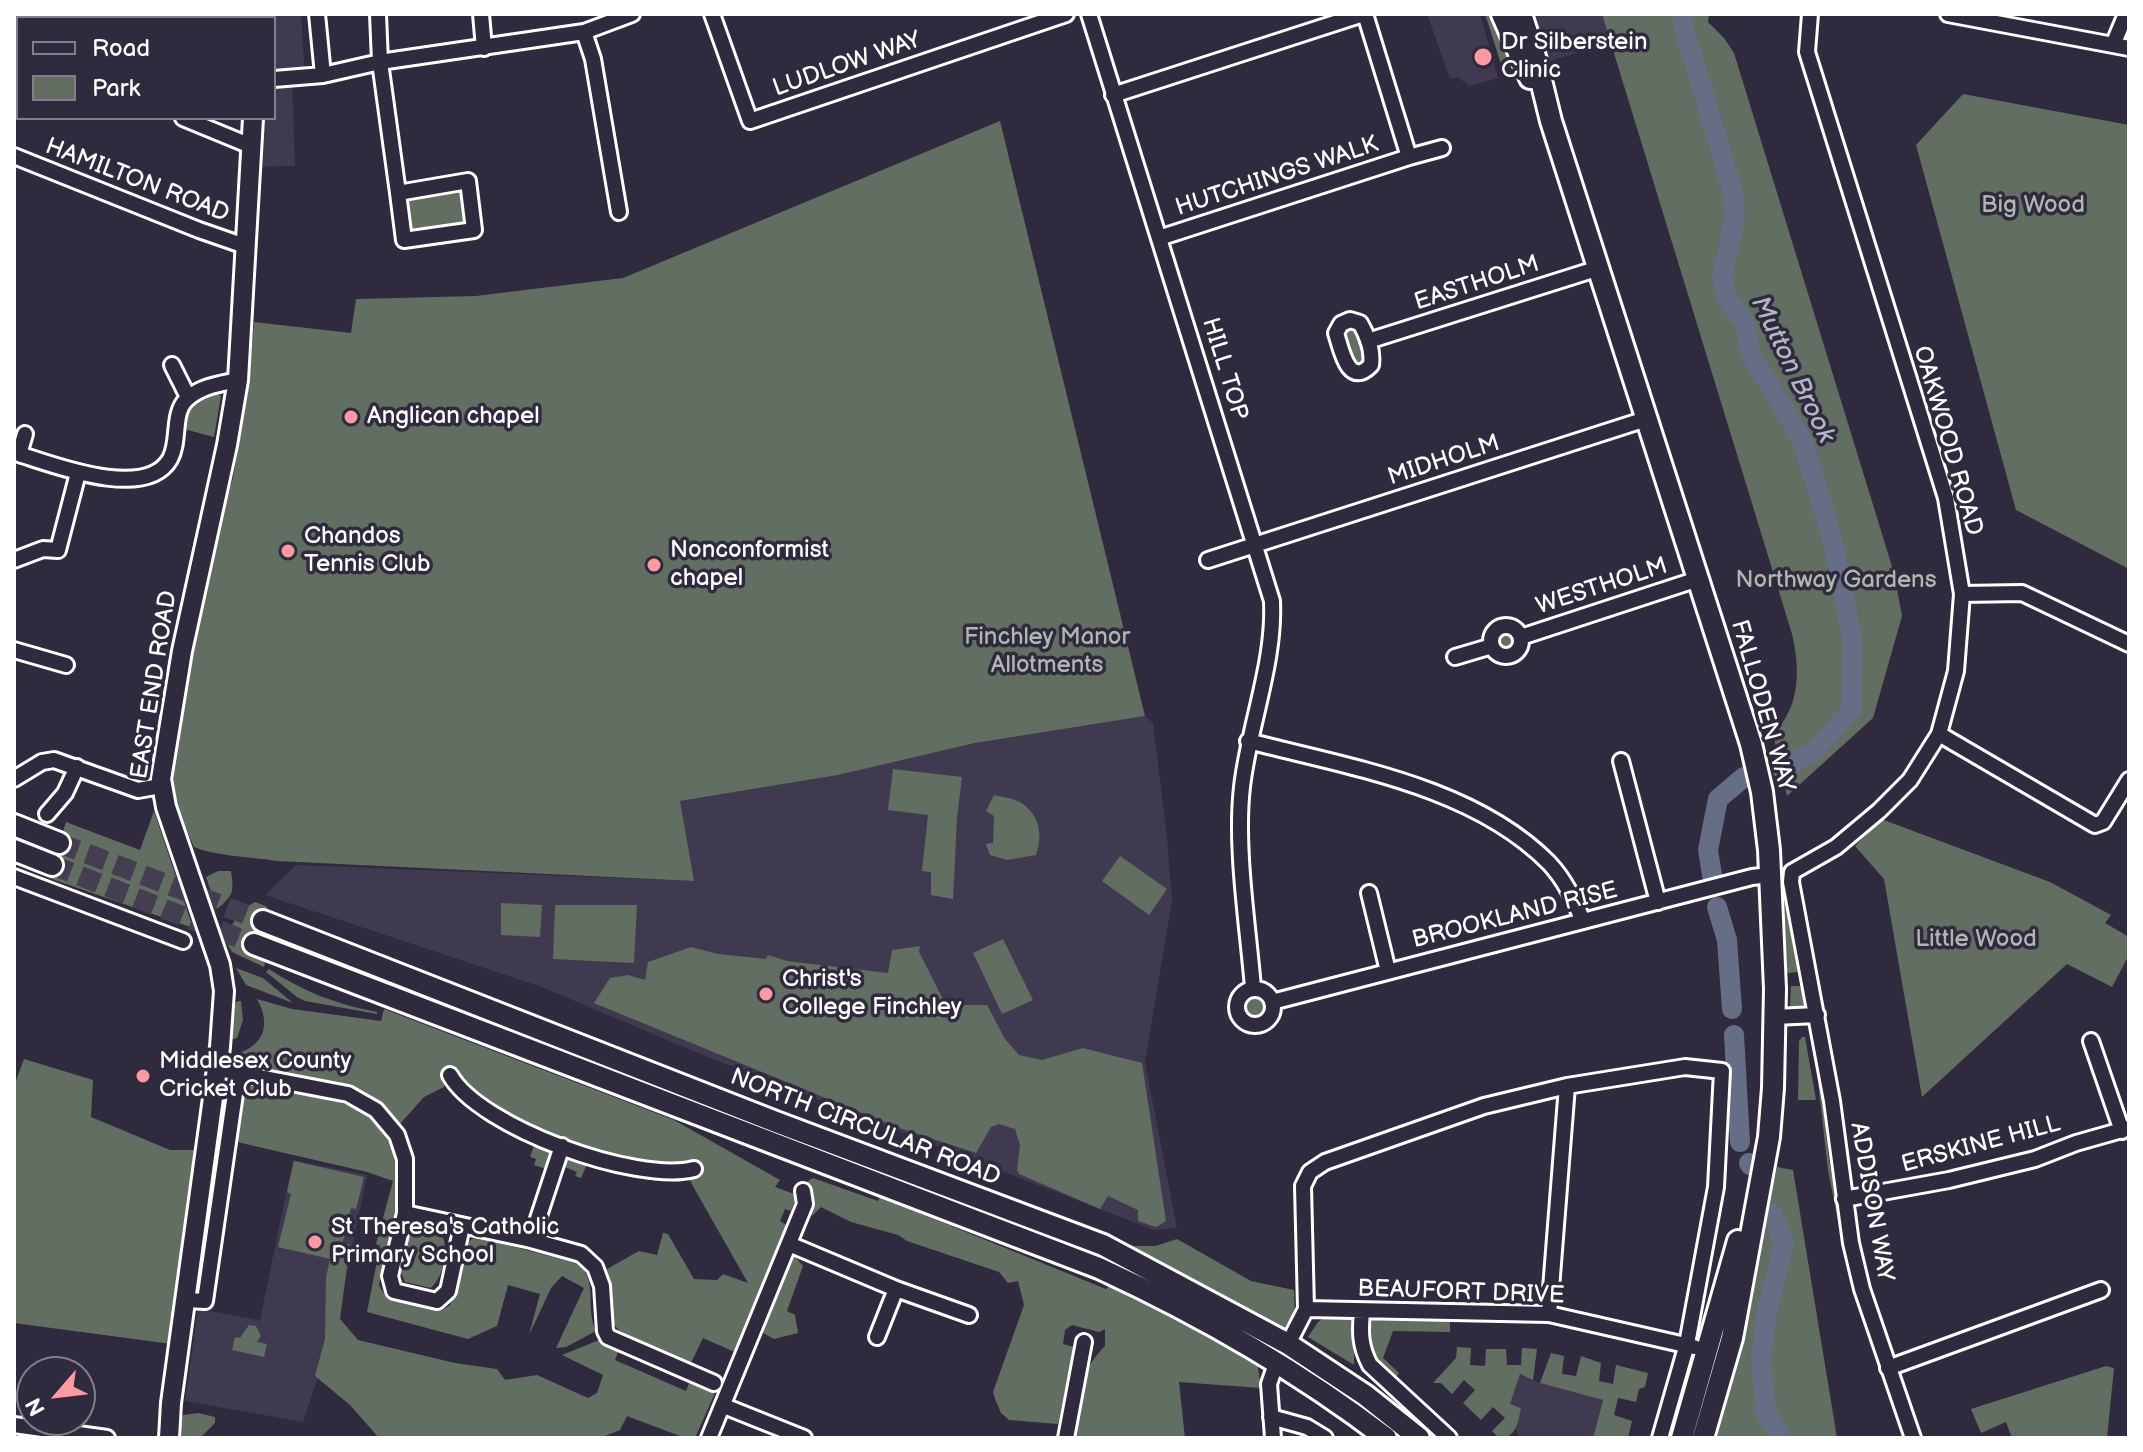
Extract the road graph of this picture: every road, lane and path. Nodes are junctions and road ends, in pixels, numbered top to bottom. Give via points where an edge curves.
1 (317, 14) edge
2 (378, 14) edge
3 (481, 14) edge
4 (632, 14) edge
5 (712, 14) edge
6 (1066, 14) edge
7 (1089, 14) edge
8 (1364, 14) edge
9 (1502, 14) edge
10 (1521, 14) edge
11 (1810, 14) edge
12 (1948, 14) edge
13 (2126, 14) edge
14 (584, 32) junction
15 (2113, 45) junction
16 (484, 48) junction
17 (2129, 48) edge
18 (380, 62) junction
19 (323, 75) junction
20 (276, 79) edge
21 (1113, 95) junction
22 (188, 120) edge
23 (253, 120) edge
24 (1551, 121) junction
25 (251, 146) junction
26 (1442, 148) dead end
27 (14, 156) edge
28 (1409, 157) junction
29 (398, 193) junction
30 (619, 212) dead end
31 (1159, 238) junction
32 (245, 246) junction
33 (1599, 268) junction
34 (1368, 341) dead end
35 (172, 365) dead end
36 (238, 380) junction
37 (188, 397) junction
38 (1646, 419) junction
39 (25, 434) dead end
40 (17, 455) edge
41 (78, 473) junction
42 (1256, 544) junction
43 (14, 560) edge
44 (1208, 560) dead end
45 (1698, 579) junction
46 (1962, 594) junction
47 (1521, 637) junction
48 (2129, 644) edge
49 (1492, 646) junction
50 (14, 650) edge
51 (1455, 657) dead end
52 (66, 665) dead end
53 (1939, 734) junction
54 (1248, 741) junction
55 (1621, 761) dead end
56 (77, 767) junction
57 (14, 779) edge
58 (2129, 780) edge
59 (161, 786) junction
60 (47, 814) dead end
61 (14, 825) edge
62 (59, 843) tunnel mouth
63 (14, 850) edge
64 (52, 865) tunnel mouth
65 (1792, 872) joint
66 (1770, 875) junction
67 (15, 881) edge
68 (1369, 893) dead end
69 (1658, 902) junction
70 (263, 921) tunnel mouth
71 (1583, 921) junction
72 (183, 941) dead end
73 (254, 944) tunnel mouth
74 (1388, 971) junction
75 (1253, 988) junction
76 (1272, 1002) junction
77 (1817, 1015) junction
78 (1774, 1017) junction
79 (2091, 1041) dead end
80 (218, 1069) junction
81 (238, 1073) junction
82 (450, 1075) dead end
83 (1567, 1086) junction
84 (2125, 1130) edge
85 (1769, 1137) junction
86 (562, 1146) junction
87 (694, 1169) dead end
88 (803, 1191) dead end
89 (1844, 1199) junction
90 (405, 1213) junction
91 (462, 1226) junction
92 (531, 1240) junction
93 (789, 1244) junction
94 (896, 1289) junction
95 (2101, 1290) dead end
96 (186, 1300) junction
97 (1306, 1309) junction
98 (1362, 1312) junction
99 (1549, 1314) junction
100 (969, 1315) dead end
101 (877, 1337) dead end
102 (1084, 1342) dead end
103 (1696, 1348) junction
104 (1282, 1353) junction
105 (1726, 1357) junction
106 (1888, 1368) junction
107 (714, 1383) dead end
108 (724, 1406) junction
109 (1271, 1417) junction
110 (14, 1425) edge
111 (107, 1438) edge
112 (169, 1438) edge
113 (709, 1438) edge
114 (804, 1438) edge
115 (1066, 1438) edge
116 (1273, 1438) edge
117 (1325, 1438) edge
118 (1386, 1438) edge
119 (1419, 1438) edge
120 (1449, 1438) edge
121 (1660, 1438) edge
122 (1682, 1438) edge
123 (1703, 1438) edge
124 (1913, 1438) edge

1 - 19 street
2 - 18 street
3 - 16 street
4 - 14 street
5 - 6 street, LUDLOW WAY via 750,121
7 - 21 street, HILL TOP
8 - 21 street
8 - 28 street, HUTCHINGS WALK
9 - 24 highway, FALLODEN WAY
10 - 24 highway, FALLODEN WAY
11 - 46 street, OAKWOOD ROAD via 1807,52 1946,498
12 - 15 street
13 - 15 street
14 - 16 street
14 - 30 street
15 - 17 street
16 - 18 street
18 - 19 street
18 - 29 street
19 - 20 street
21 - 31 street, HILL TOP
22 - 25 street
23 - 25 main road, EAST END ROAD
24 - 33 highway, FALLODEN WAY
25 - 32 main road, EAST END ROAD
26 - 28 street, HUTCHINGS WALK
27 - 32 street, HAMILTON ROAD
28 - 31 street, HUTCHINGS WALK
29 - 29 street via 404,240 474,230 468,181
31 - 42 street, HILL TOP
32 - 36 main road, EAST END ROAD
33 - 34 street, EASTHOLM
33 - 38 highway, FALLODEN WAY
35 - 37 street
36 - 37 street
36 - 59 main road, EAST END ROAD via 181,659
37 - 41 street via 180,410 170,460 156,473 133,479
38 - 42 street, MIDHOLM
38 - 45 highway, FALLODEN WAY
39 - 40 street
40 - 41 street
41 - 43 street via 58,550 43,549
42 - 44 street, MIDHOLM
42 - 54 street, HILL TOP via 1273,625
45 - 47 street, WESTHOLM
45 - 66 highway, FALLODEN WAY via 1754,753
46 - 48 street via 2022,593
46 - 53 street, OAKWOOD ROAD via 1956,671
47 - 49 street, WESTHOLM via 1505,626 1494,633
47 - 49 street, WESTHOLM via 1520,649 1511,656 1499,655
49 - 51 street, WESTHOLM
50 - 52 street
53 - 58 street via 2095,825 2103,822
53 - 65 street, OAKWOOD ROAD via 1910,780 1879,811 1836,847
54 - 71 street via 1368,772 1489,817 1550,864 1570,890
54 - 75 street, BROOKLAND RISE via 1240,822
55 - 69 street
56 - 57 street via 42,762
56 - 59 street via 138,790
56 - 60 street
59 - 80 main road, EAST END ROAD via 223,980
61 - 62 highway
63 - 64 highway
65 - 77 street, ADDISON WAY
66 - 69 street, BROOKLAND RISE
66 - 78 highway, FALLODEN WAY
67 - 72 street
68 - 74 street
69 - 71 street, BROOKLAND RISE
70 - 104 highway, NORTH CIRCULAR ROAD via 1103,1245
71 - 74 street, BROOKLAND RISE
73 - 104 highway, NORTH CIRCULAR ROAD via 1099,1268
74 - 76 street, BROOKLAND RISE
75 - 76 street via 1263,990
75 - 76 street, BROOKLAND RISE via 1237,1002 1244,1022 1265,1021
77 - 78 street
77 - 89 street, ADDISON WAY
78 - 85 highway, FALLODEN WAY
79 - 84 street
80 - 81 street
80 - 96 main road, EAST END ROAD
81 - 90 street via 348,1094 376,1110 397,1135 405,1159
81 - 96 street via 205,1301
82 - 86 street via 456,1087 506,1123
83 - 97 street via 1484,1106 1325,1162 1310,1172 1303,1186
83 - 99 street
83 - 103 street via 1685,1067 1722,1071 1716,1187
84 - 89 street, ERSKINE HILL via 2035,1159
85 - 103 highway, FALLODEN WAY
85 - 105 highway, FALLODEN WAY
86 - 87 street via 622,1167 678,1173
86 - 92 street
88 - 93 street via 805,1204
89 - 106 street, ADDISON WAY via 1862,1289
90 - 91 street
90 - 91 street via 390,1276 394,1291 437,1301 448,1291
91 - 92 street
92 - 107 street via 581,1254 595,1267 608,1337
93 - 94 street
93 - 108 street
94 - 100 street
94 - 101 street
95 - 106 street
96 - 112 main road, EAST END ROAD
97 - 98 street, BEAUFORT DRIVE
97 - 104 street
98 - 99 street, BEAUFORT DRIVE
98 - 120 street via 1362,1350 1370,1365
99 - 103 street, BEAUFORT DRIVE
102 - 115 street
103 - 105 highway
103 - 121 street
103 - 122 highway, FALLODEN WAY
104 - 109 street via 1269,1384
104 - 118 highway, NORTH CIRCULAR ROAD
104 - 119 highway, NORTH CIRCULAR ROAD via 1365,1395
105 - 123 highway, FALLODEN WAY
106 - 124 street, ADDISON WAY
108 - 113 street
108 - 114 street
109 - 116 street
109 - 117 street
110 - 111 street

